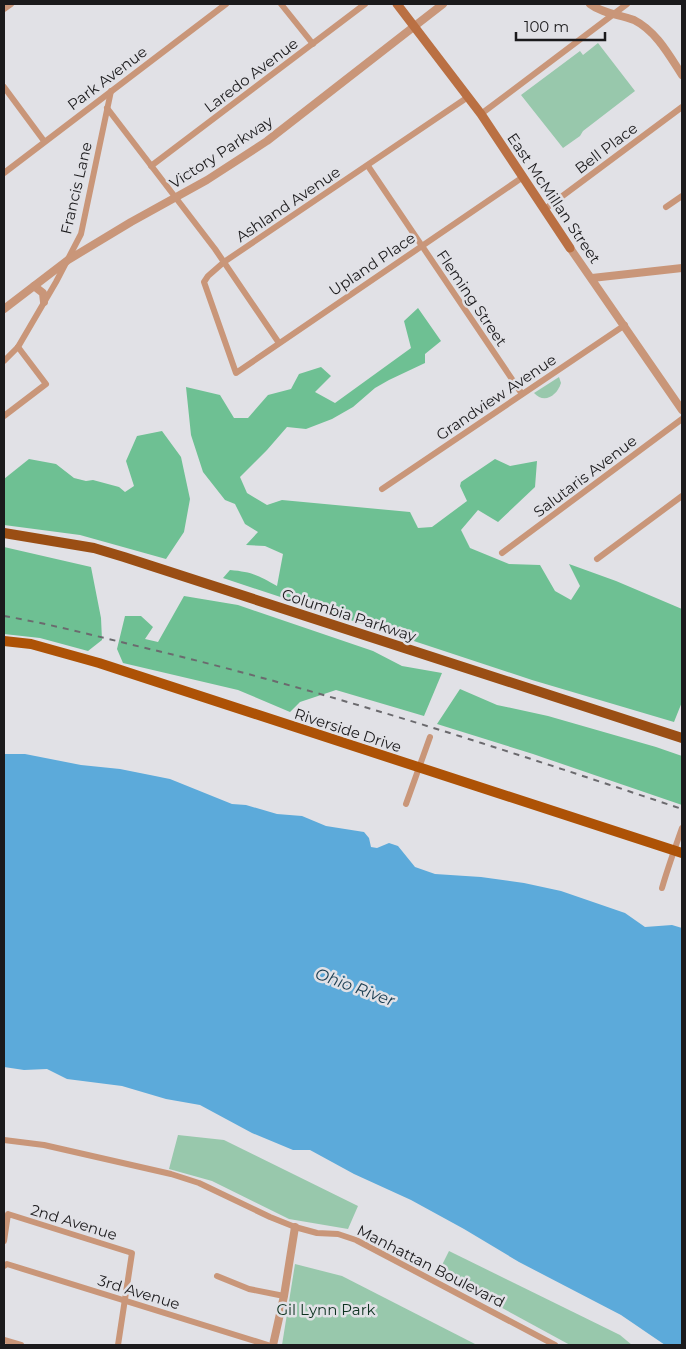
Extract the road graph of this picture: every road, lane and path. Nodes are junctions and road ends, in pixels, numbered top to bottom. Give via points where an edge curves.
1 (11, 4) edge
2 (226, 4) edge
3 (282, 4) edge
4 (365, 4) edge
5 (397, 4) edge
6 (443, 4) edge
7 (590, 4) edge
8 (627, 4) edge
9 (4, 9) edge
10 (613, 14) junction
11 (414, 26) junction
12 (313, 44) junction
13 (682, 75) edge
14 (4, 88) edge
15 (111, 91) junction
16 (468, 97) junction
17 (682, 107) edge
18 (107, 108) junction
19 (481, 114) junction
20 (44, 141) junction
21 (151, 166) junction
22 (368, 166) junction
23 (4, 173) edge
24 (523, 178) junction
25 (682, 196) edge
26 (176, 198) junction
27 (666, 207) dead end
28 (544, 209) junction
29 (421, 246) junction
30 (570, 248) joint
31 (68, 260) junction
32 (224, 262) junction
33 (682, 268) edge
34 (592, 278) junction
35 (34, 286) junction
36 (44, 302) junction
37 (4, 309) edge
38 (624, 325) junction
39 (279, 343) junction
40 (18, 348) junction
41 (4, 361) edge
42 (236, 373) joint
43 (522, 394) junction
44 (682, 410) edge
45 (4, 416) edge
46 (682, 419) edge
47 (382, 489) dead end
48 (682, 496) edge
49 (4, 533) edge
50 (502, 553) dead end
51 (597, 559) dead end
52 (4, 641) edge
53 (430, 737) dead end
54 (682, 738) edge
55 (419, 768) junction
56 (406, 804) dead end
57 (682, 828) edge
58 (678, 852) edge
59 (662, 888) dead end
60 (4, 1140) edge
61 (295, 1227) junction
62 (4, 1241) edge
63 (4, 1266) edge
64 (217, 1276) dead end
65 (284, 1296) junction
66 (125, 1301) junction
67 (4, 1340) edge
68 (21, 1345) edge
69 (118, 1345) edge
70 (268, 1345) edge
71 (273, 1345) edge
72 (555, 1345) edge

1 - 9 street
2 - 15 street, Park Avenue
3 - 12 street
4 - 12 street, Laredo Avenue
5 - 11 main road, East McMillan Street
6 - 11 street, Victory Parkway
7 - 10 street
8 - 10 street
10 - 13 street via 632,20 649,31
10 - 19 street
11 - 16 main road, East McMillan Street
11 - 26 street, Victory Parkway via 267,141
12 - 21 street, Laredo Avenue
14 - 20 street
15 - 18 street, Francis Lane
15 - 20 street, Park Avenue
16 - 19 main road, East McMillan Street
16 - 22 street, Ashland Avenue
17 - 28 street, Bell Place
18 - 21 street
18 - 31 street, Francis Lane via 81,234
19 - 24 main road, East McMillan Street
20 - 23 street, Park Avenue
21 - 26 street
22 - 29 street, Fleming Street
22 - 32 street, Ashland Avenue
24 - 28 main road, East McMillan Street
24 - 29 street, Upland Place
25 - 27 street
26 - 31 street, Victory Parkway
26 - 32 street
28 - 30 main road, East McMillan Street
29 - 39 street, Upland Place
29 - 43 street, Fleming Street
30 - 34 street, East McMillan Street
31 - 35 street, Victory Parkway
31 - 36 street, Francis Lane
32 - 39 street
32 - 42 street, Ashland Avenue via 204,282
33 - 34 street
34 - 38 street, East McMillan Street
35 - 36 street via 43,293
35 - 37 street, Victory Parkway
36 - 40 street, Francis Lane
38 - 43 street, Grandview Avenue
38 - 44 street, East McMillan Street
39 - 42 street, Upland Place
40 - 41 street, Francis Lane
40 - 45 street via 46,384
43 - 47 street, Grandview Avenue
46 - 50 street, Salutaris Avenue
48 - 51 street
49 - 54 highway, Columbia Parkway via 94,548
52 - 55 main road, Riverside Drive via 32,644 99,663
53 - 55 street
55 - 56 street
55 - 58 main road, Riverside Drive
57 - 58 street
58 - 59 street via 671,856
60 - 61 street, Manhattan Boulevard via 44,1145 171,1174 199,1183
61 - 65 street
61 - 72 street, Manhattan Boulevard via 356,1240
62 - 66 street, 2nd Avenue via 8,1214 132,1253
63 - 66 street, 3rd Avenue via 7,1264
64 - 65 street via 249,1289
65 - 71 street
66 - 69 street
66 - 70 street, 3rd Avenue
67 - 68 street

